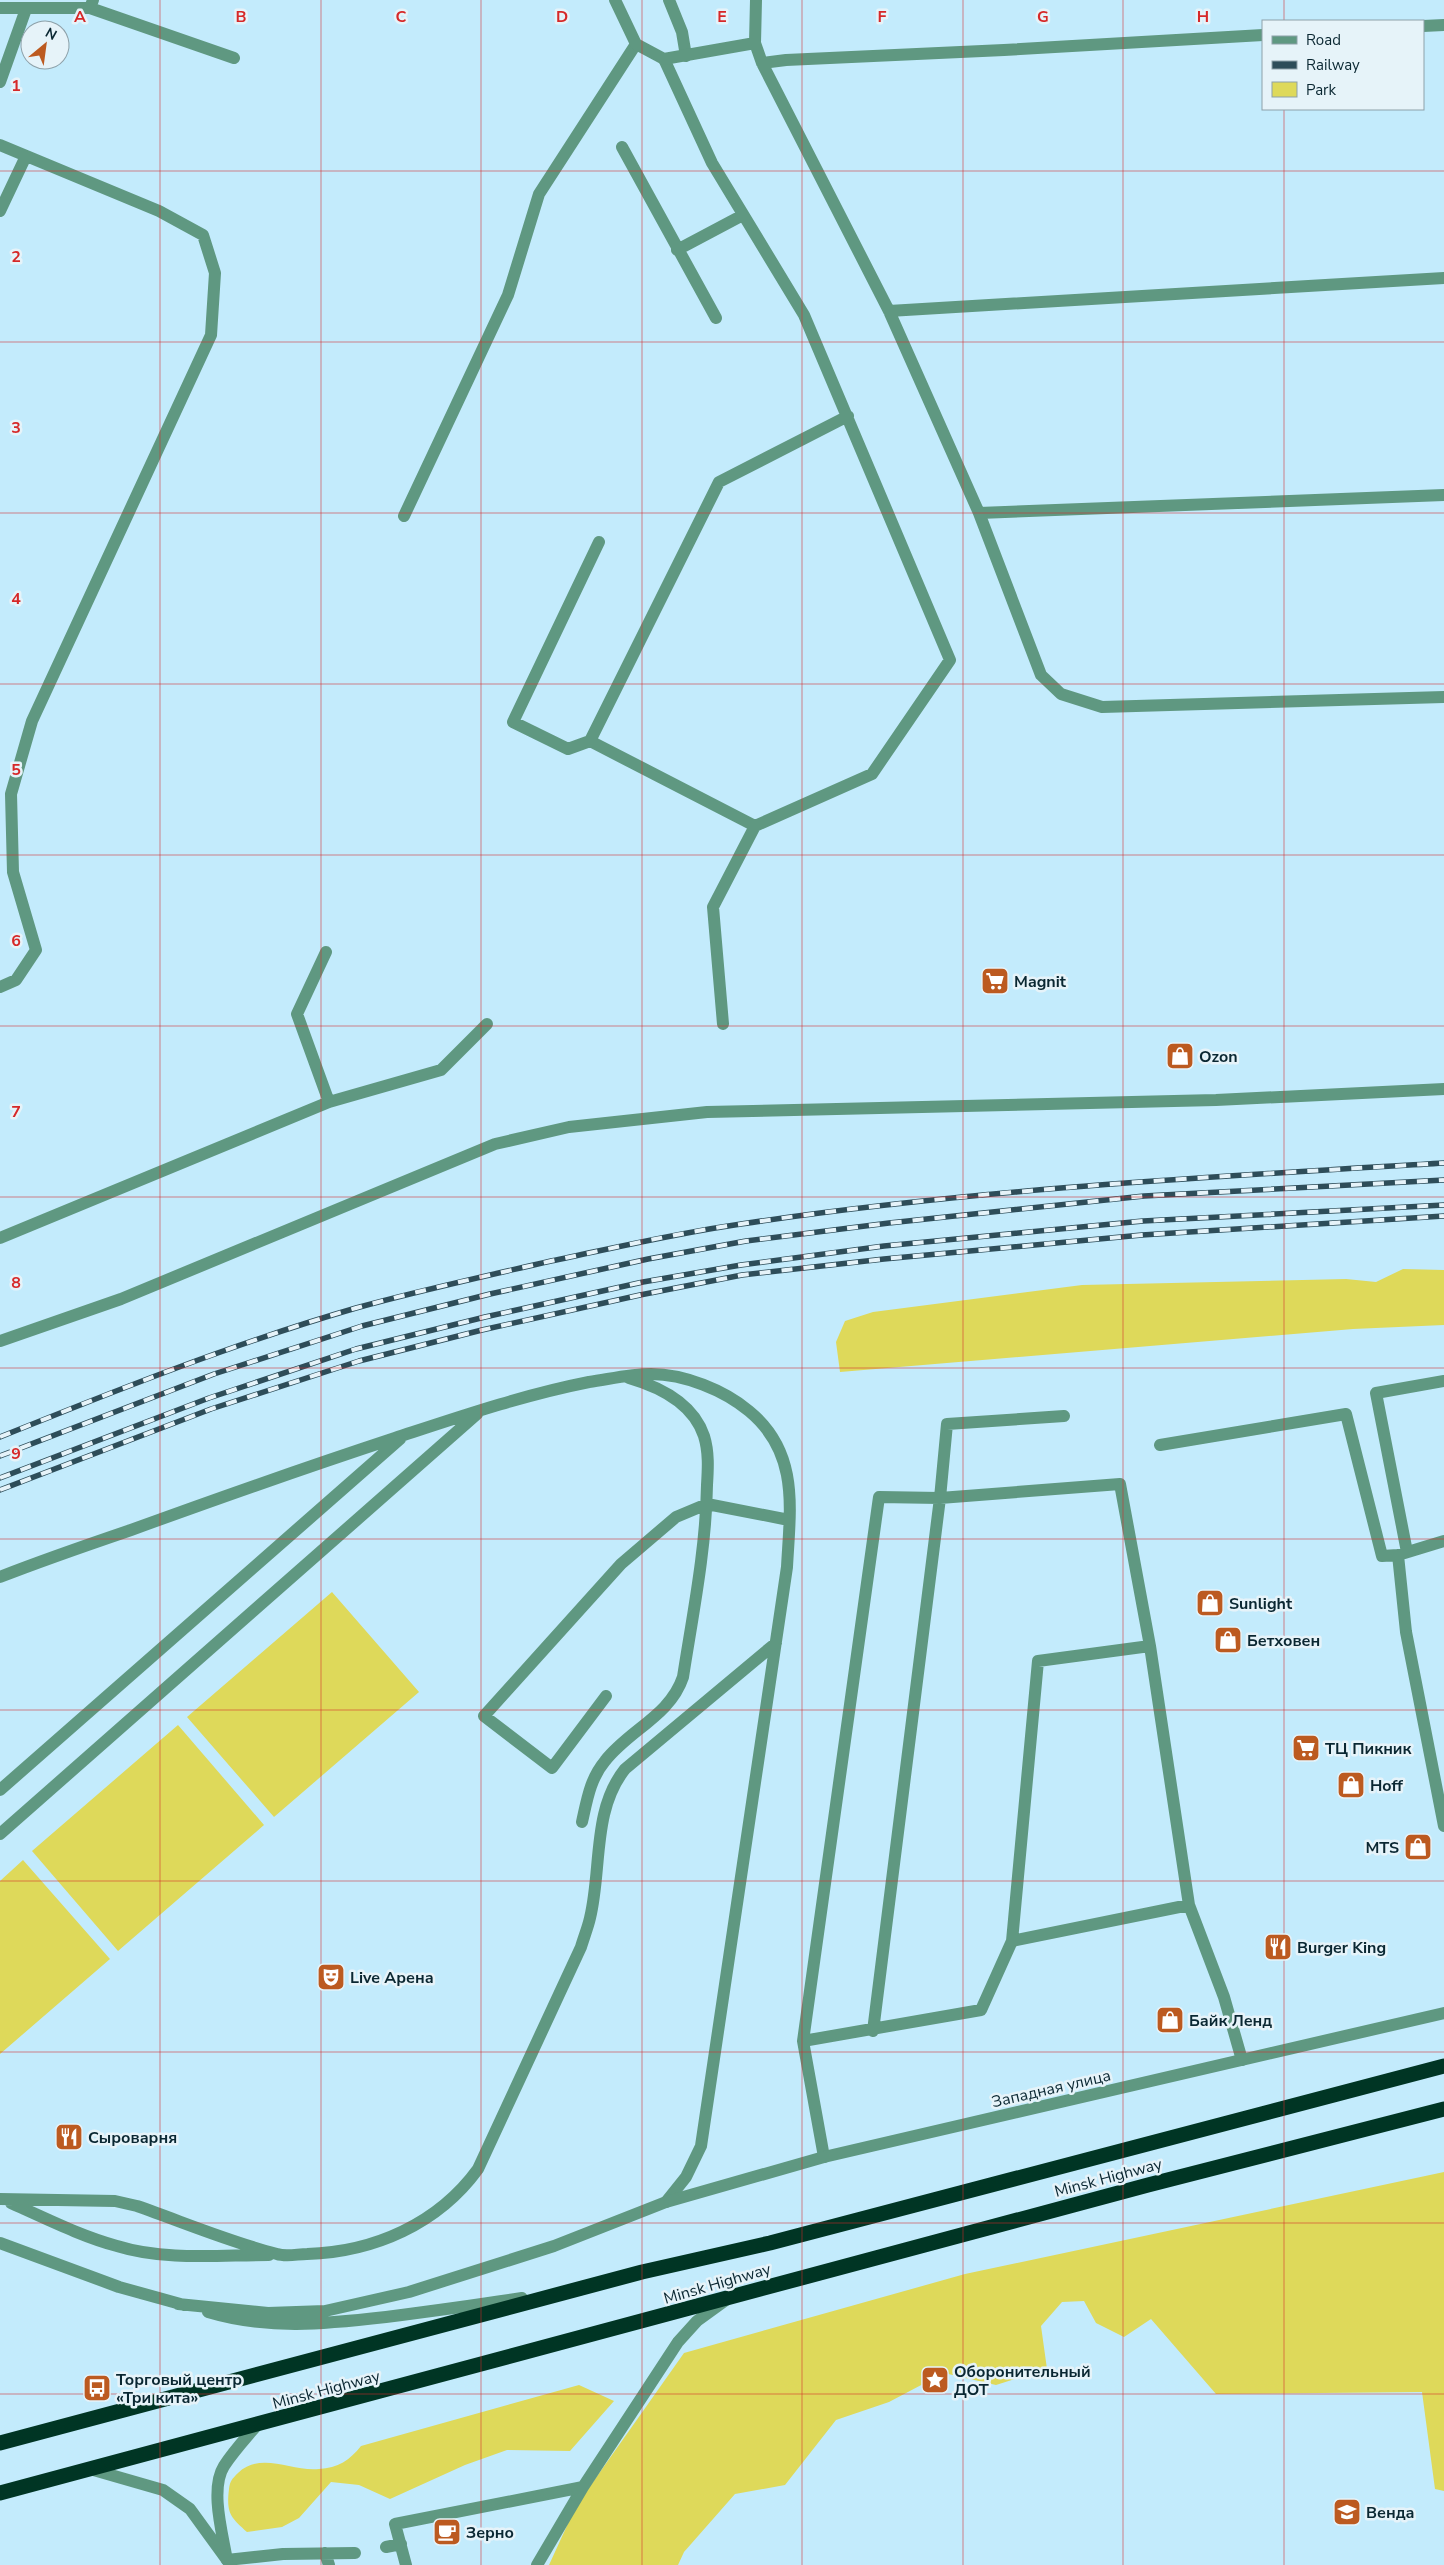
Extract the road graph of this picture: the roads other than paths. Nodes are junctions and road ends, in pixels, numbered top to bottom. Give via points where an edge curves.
1 (615, 0) edge
2 (669, 0) edge
3 (756, 0) edge
4 (92, 4) edge
5 (0, 8) edge
6 (26, 9) junction
7 (1444, 25) edge
8 (1424, 26) edge
9 (1262, 35) edge
10 (755, 43) junction
11 (636, 44) junction
12 (686, 56) junction
13 (234, 58) dead end
14 (664, 59) junction
15 (762, 63) junction
16 (0, 82) edge
17 (0, 145) edge
18 (622, 147) dead end
19 (26, 156) junction
20 (0, 211) edge
21 (743, 215) junction
22 (678, 250) junction
23 (1444, 278) edge
24 (889, 311) junction
25 (716, 318) dead end
26 (848, 416) junction
27 (1444, 495) edge
28 (979, 513) junction
29 (404, 516) dead end
30 (599, 542) dead end
31 (1444, 697) edge
32 (590, 742) junction
33 (755, 826) junction
34 (326, 952) dead end
35 (0, 987) edge
36 (487, 1024) dead end
37 (723, 1024) dead end
38 (1444, 1090) edge
39 (329, 1102) junction
40 (0, 1238) edge
41 (0, 1341) edge
42 (622, 1376) junction
43 (1444, 1381) edge
44 (480, 1411) junction
45 (1064, 1416) dead end
46 (404, 1435) junction
47 (1160, 1445) dead end
48 (940, 1498) junction
49 (707, 1504) junction
50 (789, 1520) junction
51 (1444, 1542) edge
52 (1402, 1554) junction
53 (0, 1578) edge
54 (776, 1643) junction
55 (1150, 1646) junction
56 (606, 1696) dead end
57 (0, 1790) edge
58 (582, 1822) dead end
59 (1444, 1826) edge
60 (0, 1834) edge
61 (1189, 1905) junction
62 (1012, 1941) junction
63 (1444, 2013) edge
64 (873, 2031) junction
65 (803, 2041) junction
66 (1242, 2060) junction
67 (1444, 2066) edge
68 (1444, 2109) edge
69 (824, 2157) junction
70 (3, 2200) edge
71 (666, 2202) junction
72 (0, 2242) edge
73 (279, 2255) junction
74 (582, 2289) junction
75 (729, 2298) junction
76 (178, 2304) junction
77 (256, 2426) junction
78 (0, 2443) edge
79 (90, 2469) junction
80 (583, 2486) junction
81 (0, 2493) edge
82 (401, 2544) junction
83 (386, 2547) dead end
84 (355, 2554) dead end
85 (327, 2559) edge
86 (228, 2562) edge
87 (406, 2565) edge
88 (537, 2565) edge

1 - 11 street
2 - 12 street via 682,32
3 - 10 street
4 - 6 street
4 - 13 street
5 - 6 street
6 - 16 street
7 - 8 street
9 - 15 street
10 - 12 street
10 - 15 street
11 - 14 street
11 - 29 street via 539,194 508,294
12 - 14 street
14 - 21 street via 712,163
15 - 24 street
17 - 19 street
18 - 22 street
19 - 20 street
19 - 35 street via 159,211 204,235 215,273 211,335 32,722 11,794 13,872 36,950 16,980
21 - 22 street
21 - 26 street via 804,315
22 - 25 street
23 - 24 street
24 - 28 street
26 - 32 street via 719,482
26 - 33 street via 950,660 872,774
27 - 28 street
28 - 31 street via 1041,675 1061,694 1102,707
30 - 32 street via 513,722 568,749
32 - 33 street
33 - 37 street via 713,907
34 - 39 street via 297,1014
36 - 39 street via 441,1070
38 - 41 street via 1216,1100 707,1112 569,1127 495,1144 121,1299
39 - 40 street
42 - 44 street via 558,1388
42 - 49 street via 663,1391 692,1415 704,1435
42 - 50 street via 652,1374 689,1380 749,1411 774,1439 785,1462 791,1493
43 - 52 street via 1376,1393
44 - 46 street
44 - 60 street
45 - 48 street via 947,1424
46 - 53 street
46 - 57 street
47 - 52 street via 1346,1414 1382,1556
48 - 55 street via 1120,1484
48 - 64 street
48 - 65 street via 879,1497
49 - 50 street
49 - 56 street via 676,1517 621,1564 484,1716 552,1768
49 - 58 street via 684,1677 679,1691 670,1704 604,1761 589,1788
50 - 54 street via 787,1567
51 - 52 street
52 - 59 street via 1406,1632
54 - 71 street via 701,2146 686,2177
54 - 73 street via 625,1769 615,1782 606,1802 590,1917 581,1947 478,2169 461,2191 441,2209 407,2230 366,2246 324,2254
55 - 61 street
55 - 62 street via 1038,1661
61 - 62 street
61 - 66 street via 1224,1997
62 - 64 street via 982,2010
63 - 66 street, Западная улица
64 - 65 street
65 - 69 street
66 - 69 street, Западная улица
67 - 74 highway, Minsk Highway via 770,2243
68 - 75 highway, Minsk Highway via 1148,2184
69 - 71 street, Западная улица
70 - 73 street via 115,2201
70 - 73 street via 67,2228 125,2248 188,2255
71 - 76 street, Западная улица via 554,2246 409,2292 324,2311 268,2313
72 - 76 street via 119,2287
74 - 76 street via 316,2325 269,2325
74 - 78 highway, Minsk Highway
75 - 77 highway, Minsk Highway
75 - 80 street via 697,2321 678,2342
77 - 79 highway, Minsk Highway
77 - 86 street via 222,2468 217,2496 218,2516
79 - 81 highway, Minsk Highway
79 - 86 street via 163,2490 190,2509
80 - 82 street via 395,2524
80 - 88 street
82 - 83 street
82 - 87 street
84 - 85 street
85 - 86 street via 283,2554

